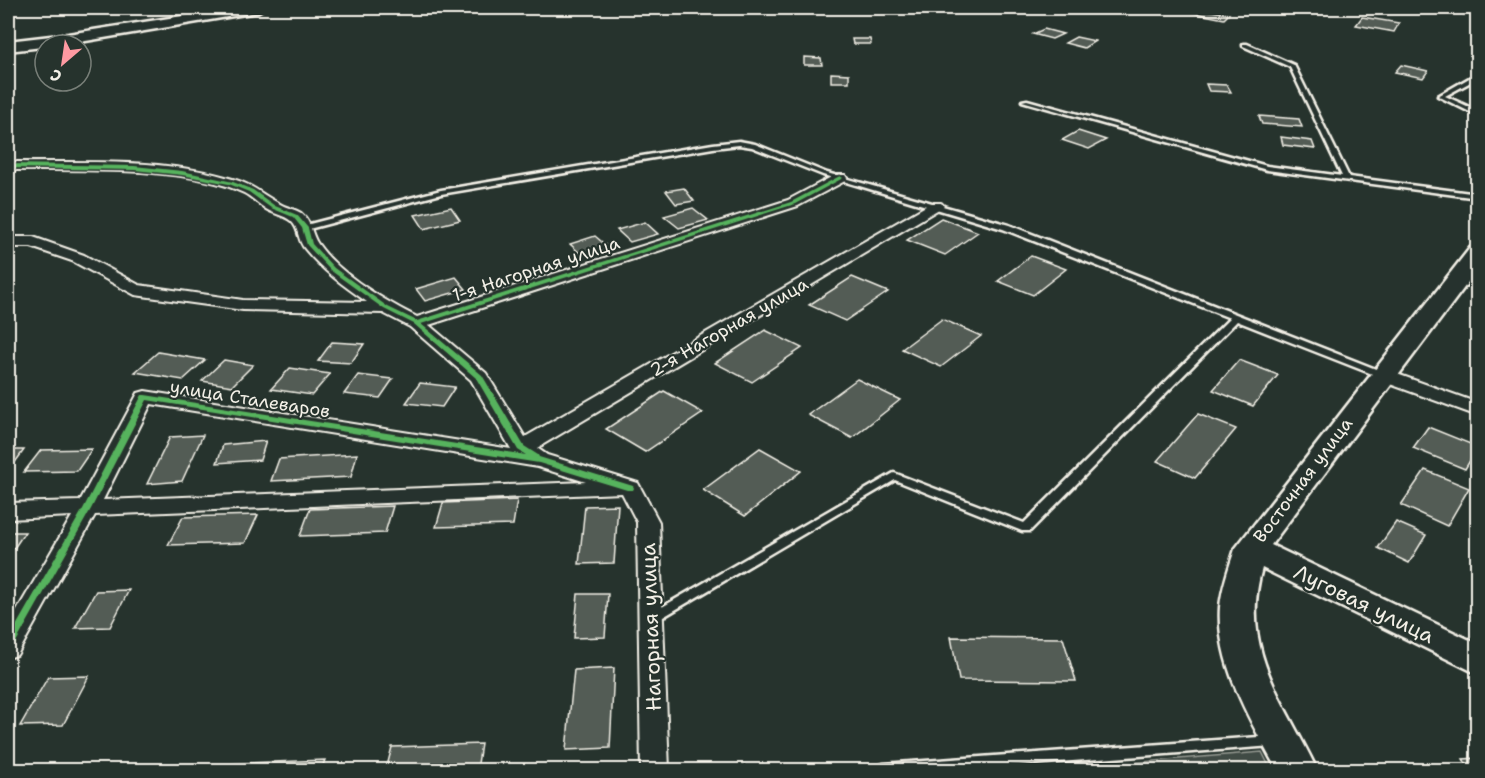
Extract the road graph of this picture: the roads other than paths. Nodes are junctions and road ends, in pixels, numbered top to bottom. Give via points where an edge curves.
1 (257, 8) edge
2 (1458, 8) edge
3 (229, 9) edge
4 (1478, 10) edge
5 (1245, 45) dead end
6 (8, 46) edge
7 (1478, 75) edge
8 (1025, 101) dead end
9 (1478, 114) edge
10 (8, 165) edge
11 (840, 178) junction
12 (1347, 179) junction
13 (1478, 196) edge
14 (936, 206) junction
15 (305, 228) junction
16 (8, 242) edge
17 (1478, 254) edge
18 (386, 308) junction
19 (1236, 317) junction
20 (416, 323) junction
21 (1383, 375) junction
22 (1478, 410) edge
23 (521, 448) junction
24 (540, 460) junction
25 (630, 488) junction
26 (87, 509) junction
27 (8, 511) edge
28 (1251, 549) junction
29 (651, 619) junction
30 (8, 648) edge
31 (1478, 660) edge
32 (1281, 740) junction
33 (655, 771) edge
34 (883, 771) edge
35 (1298, 771) edge

1 - 3 main road
2 - 4 main road
3 - 6 main road via 68,39
5 - 12 lane via 1292,66
7 - 9 lane via 1441,96
8 - 12 lane via 1267,168
10 - 15 street via 134,168 231,183 295,216
11 - 14 lane
11 - 15 lane via 753,145 713,146 441,192
11 - 20 street, 1-я Нагорная улица via 793,203
12 - 13 lane
14 - 19 lane via 1006,227
14 - 23 street, 2-я Нагорная улица
15 - 18 street via 309,244 332,269
16 - 18 street via 33,242 78,258 135,290 243,305
17 - 21 main road, Восточная улица
18 - 20 street
19 - 21 lane
19 - 29 lane via 1026,528 894,476
20 - 23 street via 480,377
21 - 22 street
21 - 28 main road, Восточная улица
23 - 24 street
24 - 25 street, улица Сталеваров
24 - 26 street, улица Сталеваров via 145,397
25 - 26 street
25 - 29 street, Нагорная улица via 648,522
26 - 27 street
26 - 30 street, улица Сталеваров
28 - 31 main road, Луговая улица
28 - 32 main road, Восточная улица via 1237,615 1243,657
29 - 33 street, Нагорная улица
32 - 34 lane
32 - 35 main road, Восточная улица

